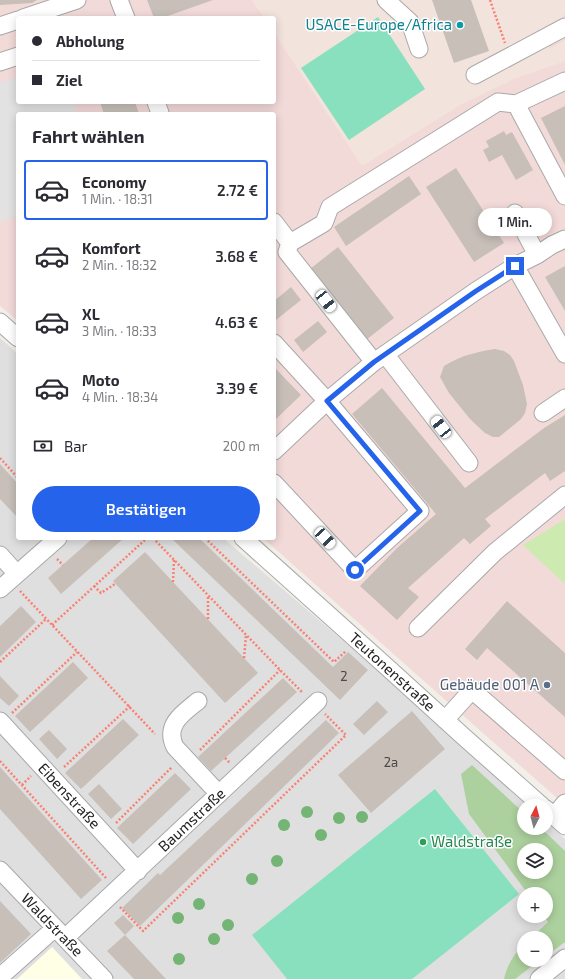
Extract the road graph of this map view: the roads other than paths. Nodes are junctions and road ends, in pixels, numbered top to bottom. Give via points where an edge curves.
1 (77, 0) edge
2 (119, 0) edge
3 (386, 0) edge
4 (29, 16) edge
5 (125, 16) edge
6 (16, 21) edge
7 (0, 26) edge
8 (565, 27) edge
9 (419, 49) dead end
10 (16, 57) edge
11 (0, 62) edge
12 (475, 75) dead end
13 (565, 81) edge
14 (516, 104) junction
15 (565, 196) edge
16 (515, 213) dead end
17 (276, 225) edge
18 (565, 240) edge
19 (290, 243) junction
20 (537, 255) junction
21 (515, 266) junction
22 (0, 322) edge
23 (16, 336) edge
24 (276, 346) edge
25 (565, 354) edge
26 (380, 358) junction
27 (565, 398) edge
28 (327, 401) junction
29 (543, 412) dead end
30 (276, 449) edge
31 (469, 463) dead end
32 (276, 486) edge
33 (565, 495) edge
34 (56, 540) edge
35 (245, 540) edge
36 (0, 555) edge
37 (9, 581) edge
38 (418, 628) dead end
39 (198, 701) dead end
40 (317, 703) road end
41 (445, 720) junction
42 (1, 722) edge
43 (565, 771) edge
44 (219, 794) junction
45 (535, 799) edge
46 (565, 803) edge
47 (553, 813) edge
48 (0, 870) edge
49 (138, 870) junction
50 (60, 933) junction
51 (565, 958) edge
52 (0, 977) edge
53 (541, 978) edge
54 (104, 979) edge

1 - 4 street
2 - 5 street
3 - 9 street via 410,22
6 - 7 street
8 - 12 street
10 - 11 street
13 - 14 street
14 - 15 street
14 - 19 street via 498,102 330,207 324,223
16 - 20 street
17 - 19 street
18 - 20 street
19 - 26 street via 287,252
20 - 21 street
21 - 25 street
21 - 26 street
22 - 23 street
24 - 28 street
26 - 28 street
26 - 31 street
27 - 29 street
28 - 30 street
28 - 32 street via 420,511 355,570
33 - 38 street via 495,552
34 - 37 street
35 - 41 street, Teutonenstraße
36 - 37 street
39 - 44 street via 174,723 171,731 172,742 181,763
40 - 44 street, Baumstraße
41 - 43 street via 472,690
41 - 45 street, Teutonenstraße
42 - 49 street, Eibenstraße
44 - 49 street, Baumstraße
46 - 47 street
48 - 50 street, Waldstraße
49 - 50 street, Baumstraße via 113,894
50 - 52 street, Baumstraße
50 - 54 street, Waldstraße
51 - 53 street

